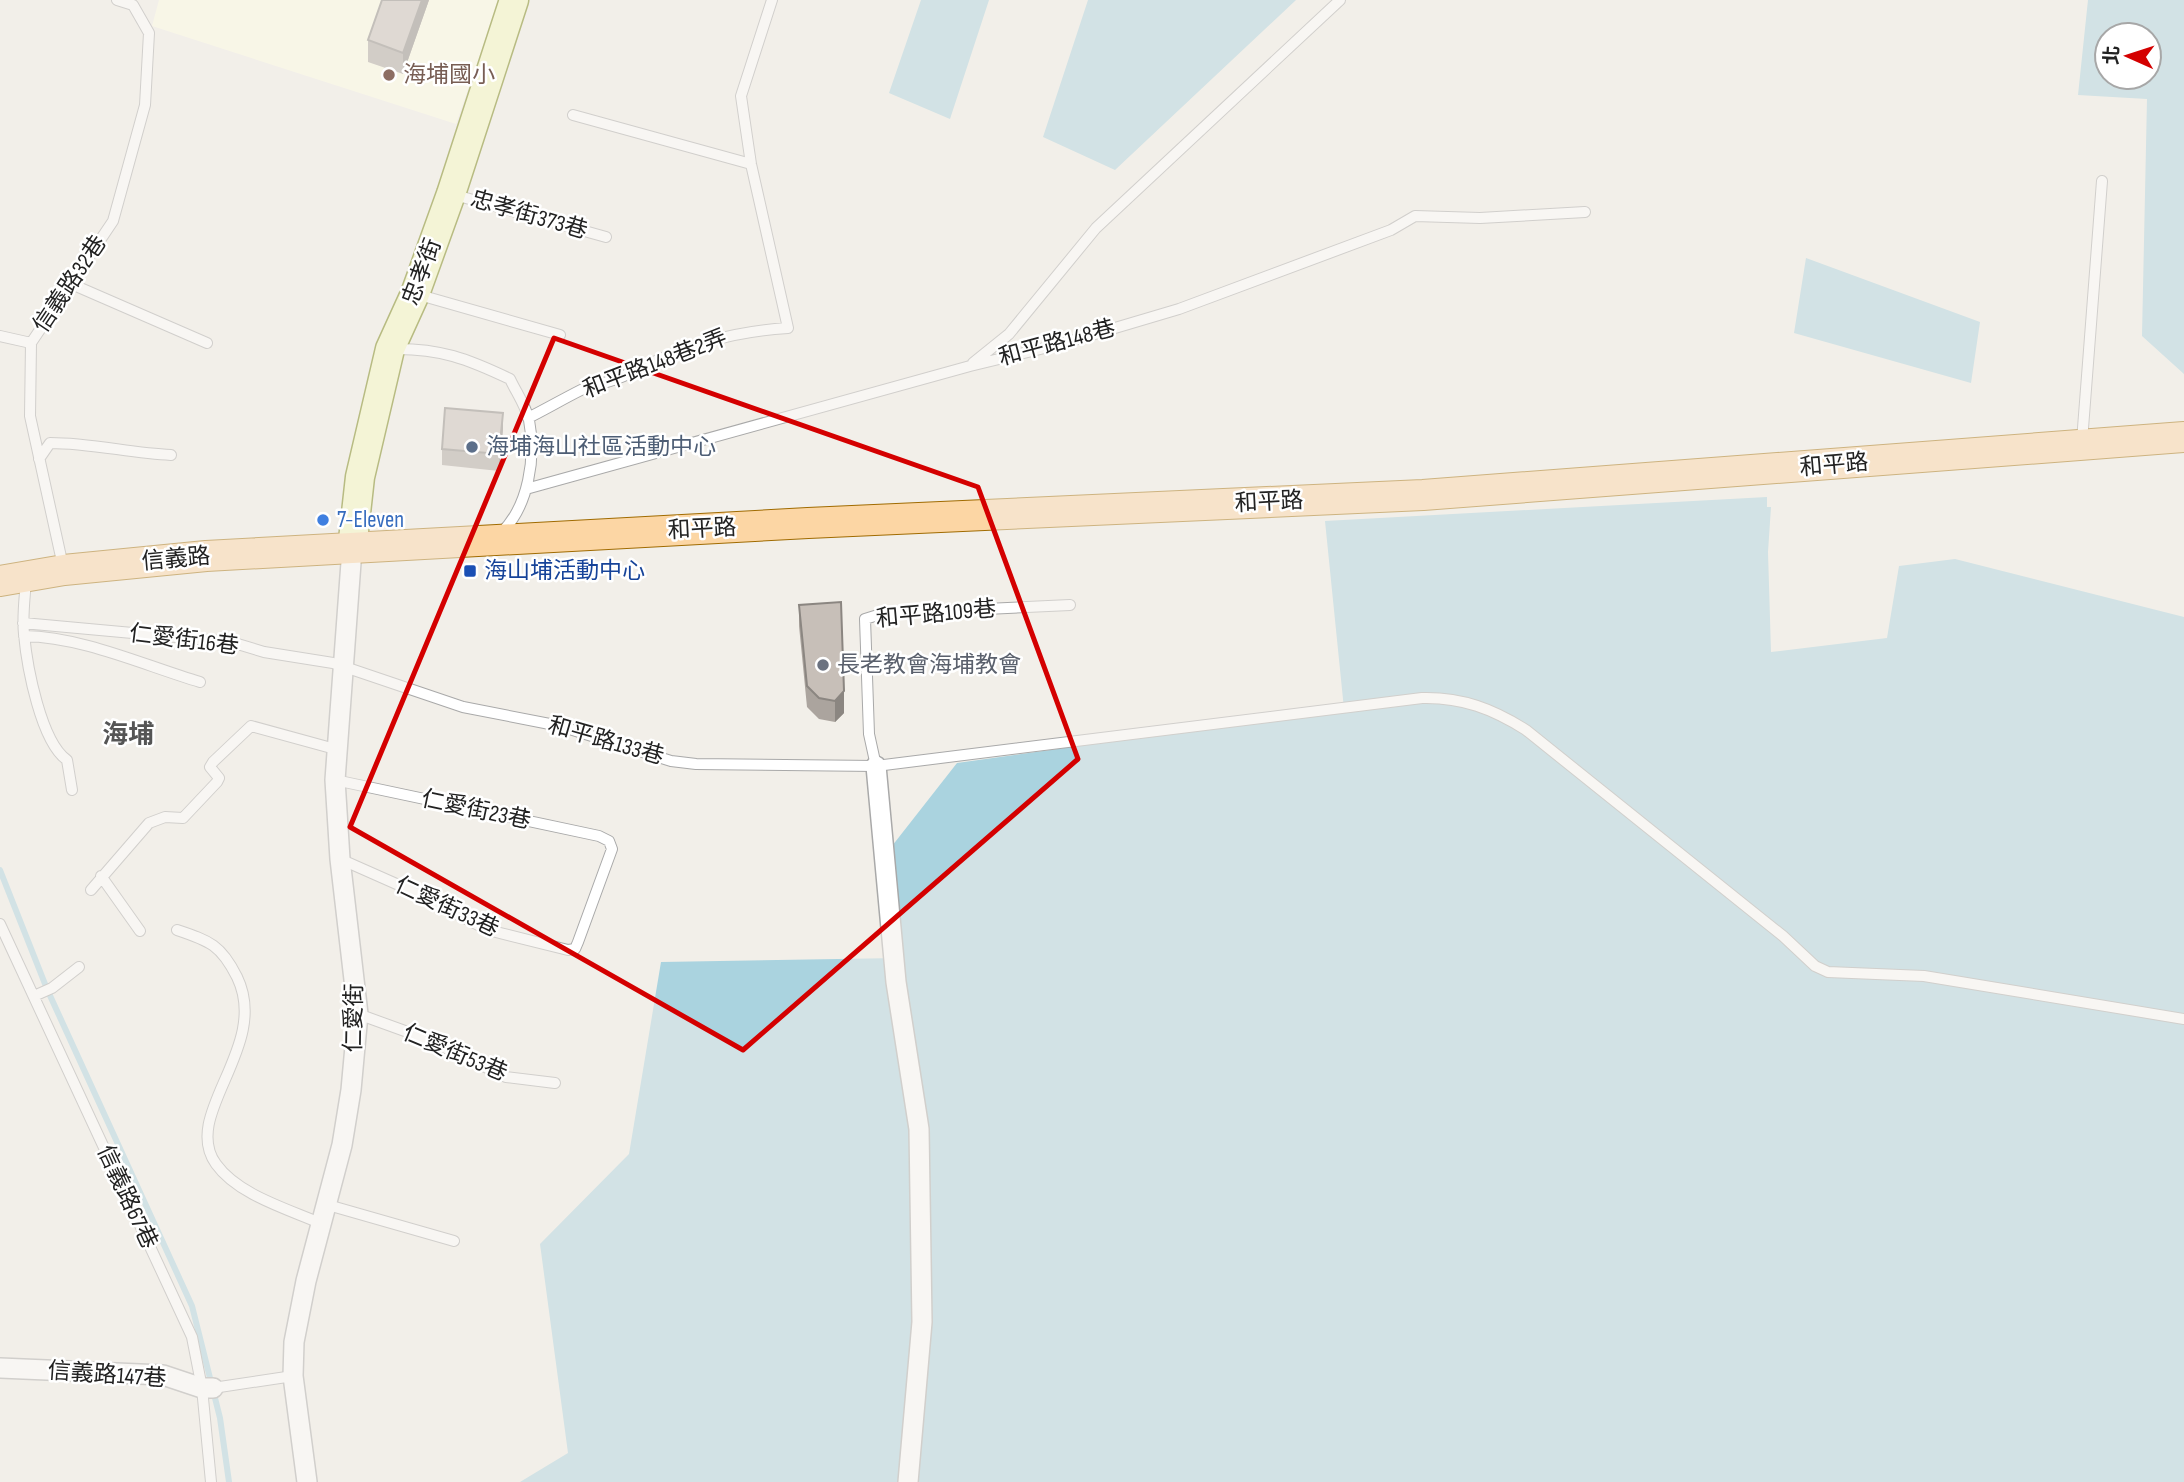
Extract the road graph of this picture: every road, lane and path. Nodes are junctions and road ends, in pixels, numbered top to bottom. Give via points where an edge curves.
1 (117, 0) edge
2 (514, 0) edge
3 (772, 0) edge
4 (1340, 0) edge
5 (573, 115) dead end
6 (751, 164) junction
7 (2102, 181) dead end
8 (451, 194) junction
9 (1585, 212) dead end
10 (606, 237) dead end
11 (69, 283) junction
12 (415, 294) junction
13 (560, 335) dead end
14 (0, 336) edge
15 (31, 343) junction
16 (207, 343) dead end
17 (390, 349) junction
18 (970, 366) junction
19 (528, 418) junction
20 (2184, 437) edge
21 (2082, 445) junction
22 (171, 455) dead end
23 (39, 459) junction
24 (526, 489) junction
25 (492, 540) junction
26 (352, 549) junction
27 (64, 570) junction
28 (13, 579) edge
29 (1070, 605) dead end
30 (23, 623) junction
31 (24, 636) junction
32 (343, 666) junction
33 (200, 682) dead end
34 (335, 749) junction
35 (876, 766) junction
36 (335, 780) junction
37 (72, 790) dead end
38 (612, 849) joint
39 (340, 859) junction
40 (102, 876) junction
41 (91, 890) dead end
42 (0, 924) edge
43 (177, 930) dead end
44 (140, 931) dead end
45 (79, 967) dead end
46 (37, 995) junction
47 (358, 1013) junction
48 (2184, 1019) edge
49 (555, 1083) dead end
50 (328, 1205) junction
51 (322, 1224) junction
52 (454, 1241) dead end
53 (0, 1368) edge
54 (293, 1376) junction
55 (208, 1388) junction
56 (211, 1482) edge
57 (307, 1482) edge
58 (908, 1482) edge

1 - 11 lane, 信義路32巷 via 133,5 149,33 145,105 113,221
2 - 8 street, 忠孝街
3 - 6 lane, 和平路148巷2弄 via 741,96
4 - 18 lane via 1096,228 1009,334
5 - 6 lane
6 - 19 lane, 和平路148巷2弄 via 788,328 748,330 706,340 584,389
7 - 21 lane
8 - 10 lane, 忠孝街373巷
8 - 12 street, 忠孝街
9 - 18 lane, 和平路148巷 via 1480,218 1415,216 1391,230 1179,309 1061,345
11 - 15 lane, 信義路32巷
11 - 16 lane
12 - 13 lane
12 - 17 street, 忠孝街
14 - 15 lane
15 - 23 lane, 信義路32巷 via 29,398
17 - 19 lane via 443,352 510,379
17 - 26 street, 忠孝街 via 359,477
18 - 24 lane, 和平路148巷
19 - 24 lane via 531,453
20 - 21 main road, 和平路
21 - 25 main road, 和平路 via 1423,495
22 - 23 lane via 50,443
23 - 27 lane, 信義路32巷
24 - 25 lane via 520,509
25 - 26 main road, 和平路
26 - 27 main road, 信義路 via 206,556
26 - 32 street, 仁愛街
27 - 28 main road, 信義路
28 - 30 lane
29 - 35 lane, 和平路109巷 via 881,614 865,619 869,734
30 - 31 lane
30 - 32 lane, 仁愛街16巷 via 231,642
31 - 33 lane via 48,637 111,653
31 - 37 lane via 42,724 56,752 67,760
32 - 34 street, 仁愛街
32 - 35 lane, 和平路133巷 via 463,707 560,726 671,761
34 - 36 street, 仁愛街
34 - 40 lane via 251,726 213,762 210,767 219,778 217,782 183,818 165,817 149,823
35 - 48 lane, 和平路133巷 via 1422,698 1466,701 1500,713 1526,730 1828,972 1924,975
35 - 58 street via 896,982 919,1129 922,1322
36 - 38 lane, 仁愛街23巷 via 599,836 609,841
36 - 39 street, 仁愛街
38 - 39 lane, 仁愛街33巷 via 578,942 568,950 488,930
39 - 47 street, 仁愛街
40 - 41 lane
40 - 44 lane
42 - 46 lane, 信義路67巷
43 - 51 lane via 209,941 226,956 244,998 242,1037 207,1122 206,1144 215,1164 246,1189
45 - 46 lane
46 - 55 lane, 信義路67巷 via 192,1337
47 - 49 lane, 仁愛街53巷 via 427,1039 506,1077
47 - 50 street, 仁愛街 via 351,1090
50 - 51 street, 仁愛街
50 - 52 lane
51 - 54 street, 仁愛街 via 306,1281
53 - 55 street, 信義路147巷 via 163,1376
54 - 55 lane
54 - 57 street, 仁愛街
55 - 56 lane, 信義路67巷

